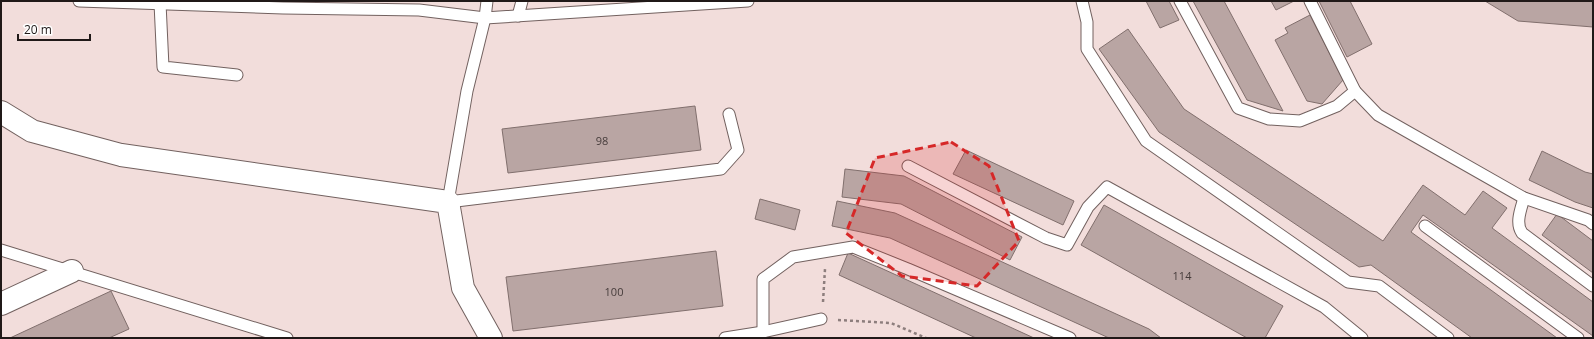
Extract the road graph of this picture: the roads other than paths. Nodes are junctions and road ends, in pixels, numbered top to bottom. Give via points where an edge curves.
1 (79, 1) edge
2 (487, 1) edge
3 (522, 1) edge
4 (748, 1) edge
5 (1082, 1) edge
6 (1180, 1) edge
7 (1310, 1) edge
8 (160, 3) junction
9 (284, 4) edge
10 (518, 16) junction
11 (485, 18) junction
12 (237, 75) dead end
13 (1355, 91) junction
14 (1, 112) edge
15 (729, 114) dead end
16 (908, 166) dead end
17 (1524, 198) junction
18 (448, 202) junction
19 (1593, 224) edge
20 (1425, 226) dead end
21 (2, 251) edge
22 (72, 271) junction
23 (1593, 286) edge
24 (1, 304) edge
25 (821, 319) road end
26 (763, 332) junction
27 (287, 338) edge
28 (491, 338) edge
29 (725, 338) edge
30 (1070, 338) edge
31 (1362, 338) edge
32 (1448, 338) edge
33 (1578, 338) edge

1 - 8 lane
2 - 11 lane
3 - 10 lane
4 - 10 lane
5 - 32 lane via 1087,22 1087,49 1146,141 1348,282 1379,286
6 - 13 lane via 1238,108 1269,119 1300,121 1337,106
7 - 13 lane
8 - 9 lane
8 - 12 lane via 163,67
9 - 11 lane via 418,10
10 - 11 lane
11 - 18 lane via 467,91
13 - 17 lane via 1378,115
14 - 18 street via 32,131 121,155
15 - 18 lane via 738,150 721,169
16 - 31 lane via 1046,238 1067,245 1088,207 1107,187 1324,307
17 - 19 lane
17 - 23 lane via 1518,222 1522,233
18 - 28 street via 463,288
20 - 33 lane
21 - 22 lane
22 - 24 street
22 - 27 lane
25 - 26 lane
26 - 29 lane
26 - 30 lane via 763,279 793,257 853,247

